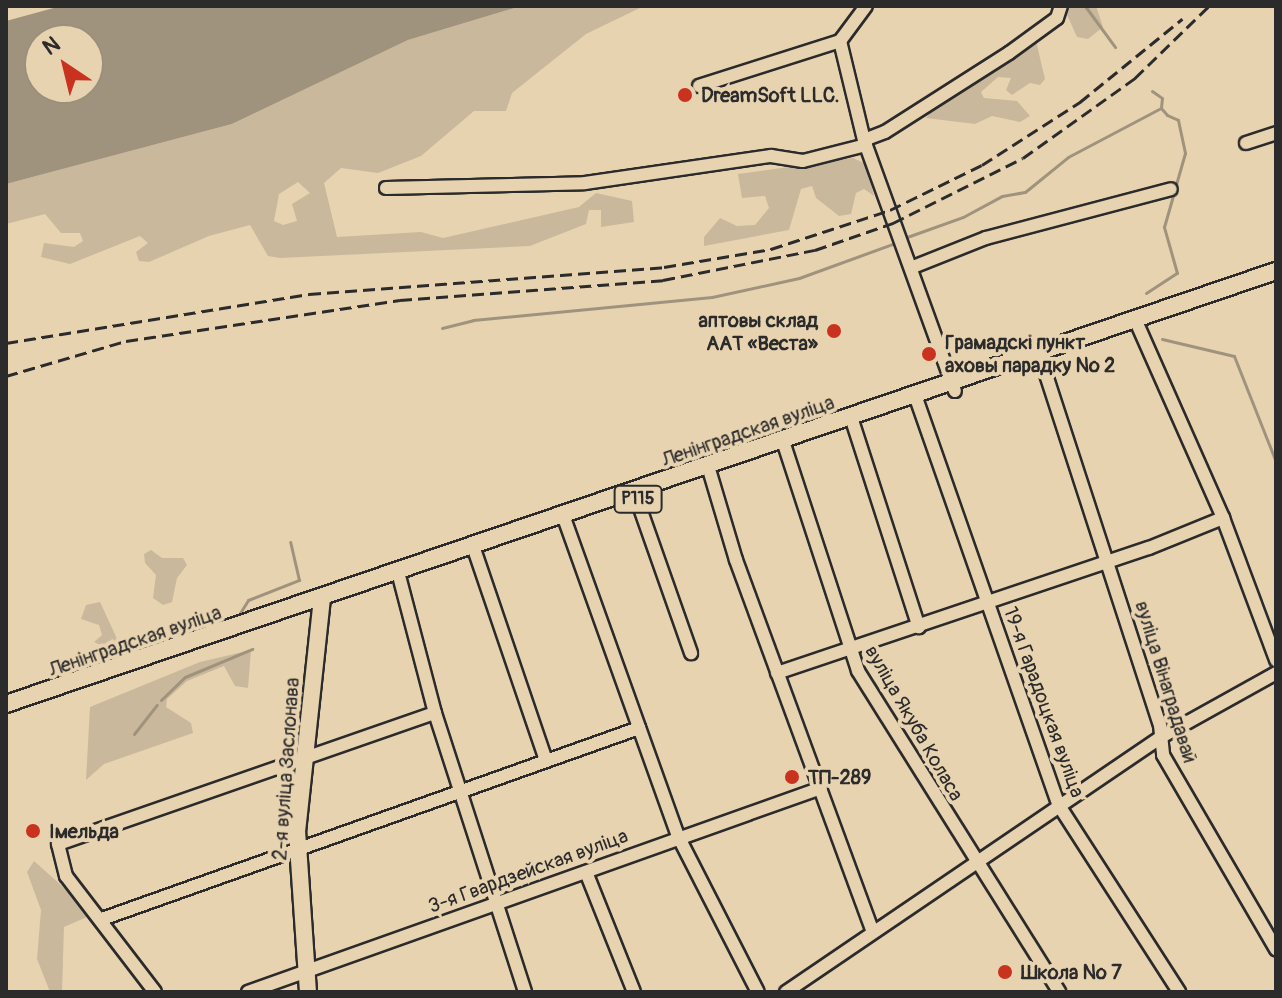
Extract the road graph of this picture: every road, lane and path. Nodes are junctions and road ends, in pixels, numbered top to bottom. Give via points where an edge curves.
1 (866, 6) edge
2 (1061, 6) edge
3 (840, 41) junction
4 (699, 86) dead end
5 (1276, 133) edge
6 (865, 142) junction
7 (1246, 143) dead end
8 (386, 188) dead end
9 (1171, 189) dead end
10 (913, 267) junction
11 (1276, 271) edge
12 (1276, 281) edge
13 (1137, 324) junction
14 (1040, 357) junction
15 (954, 386) junction
16 (916, 399) junction
17 (852, 422) junction
18 (784, 446) junction
19 (709, 470) junction
20 (635, 495) junction
21 (1223, 518) junction
22 (564, 519) junction
23 (475, 551) junction
24 (1108, 560) junction
25 (399, 577) junction
26 (322, 603) junction
27 (987, 603) junction
28 (919, 627) junction
29 (848, 648) junction
30 (691, 653) dead end
31 (1276, 660) edge
32 (777, 673) junction
33 (1276, 673) edge
34 (7, 709) edge
35 (435, 713) junction
36 (639, 728) junction
37 (1161, 737) junction
38 (305, 761) junction
39 (546, 761) junction
40 (821, 788) junction
41 (462, 792) junction
42 (1058, 804) junction
43 (678, 836) junction
44 (296, 850) junction
45 (974, 863) junction
46 (586, 872) junction
47 (498, 905) junction
48 (102, 919) junction
49 (873, 932) junction
50 (1276, 949) edge
51 (306, 972) junction
52 (155, 992) edge
53 (248, 992) edge
54 (308, 992) edge
55 (525, 992) edge
56 (634, 992) edge
57 (758, 992) edge
58 (786, 992) edge
59 (1059, 992) edge
60 (1179, 992) edge

1 - 3 street
2 - 6 street via 1057,18 1009,53
3 - 4 street
3 - 6 street
5 - 7 street
6 - 8 street via 803,161 771,156 585,183
6 - 10 street
9 - 10 street via 986,238
10 - 15 street
11 - 13 main road, Ленінградская вуліца / Р115
12 - 13 main road, Ленінградская вуліца / Р115
13 - 14 main road, Ленінградская вуліца / Р115
13 - 21 street
14 - 15 main road, Ленінградская вуліца / Р115
14 - 24 street, вуліца Вінаградавай
15 - 16 main road, Ленінградская вуліца / Р115
16 - 17 main road, Ленінградская вуліца / Р115
16 - 27 street, 19-я Гарадоцкая вуліца
17 - 18 main road, Ленінградская вуліца / Р115
17 - 28 street
18 - 19 main road, Ленінградская вуліца / Р115
18 - 29 street, вуліца Якуба Коласа
19 - 20 main road, Ленінградская вуліца / Р115
19 - 32 street
20 - 22 main road, Ленінградская вуліца / Р115
20 - 30 street
21 - 24 street
21 - 31 street
22 - 23 main road, Ленінградская вуліца / Р115
22 - 36 street
23 - 25 main road, Ленінградская вуліца / Р115
23 - 39 street
24 - 27 street
24 - 37 street, вуліца Вінаградавай
25 - 26 main road, Ленінградская вуліца / Р115
25 - 35 street
26 - 34 main road, Ленінградская вуліца / Р115
26 - 38 main road, 2-я вуліца Заслонава
27 - 28 street
27 - 42 street, 19-я Гарадоцкая вуліца
28 - 29 street
29 - 32 street
29 - 45 street, вуліца Якуба Коласа via 888,725
32 - 40 street
33 - 37 street
35 - 38 street
35 - 41 street
36 - 39 street
36 - 43 street
37 - 42 street
37 - 50 street, вуліца Вінаградавай via 1163,755 1183,795
38 - 44 main road, 2-я вуліца Заслонава
38 - 48 street via 58,844 66,876
39 - 41 street
40 - 43 street, 3-я Гвардзейская вуліца
40 - 49 street via 855,895
41 - 44 street
41 - 47 street
42 - 45 street
42 - 60 street, 19-я Гарадоцкая вуліца
43 - 46 street, 3-я Гвардзейская вуліца
43 - 57 street
44 - 48 street
44 - 51 main road, 2-я вуліца Заслонава
45 - 49 street
45 - 59 street, вуліца Якуба Коласа
46 - 47 street, 3-я Гвардзейская вуліца
46 - 56 street
47 - 51 street, 3-я Гвардзейская вуліца
47 - 55 street
48 - 52 street
49 - 58 street
51 - 53 street, 3-я Гвардзейская вуліца
51 - 54 main road, 2-я вуліца Заслонава

